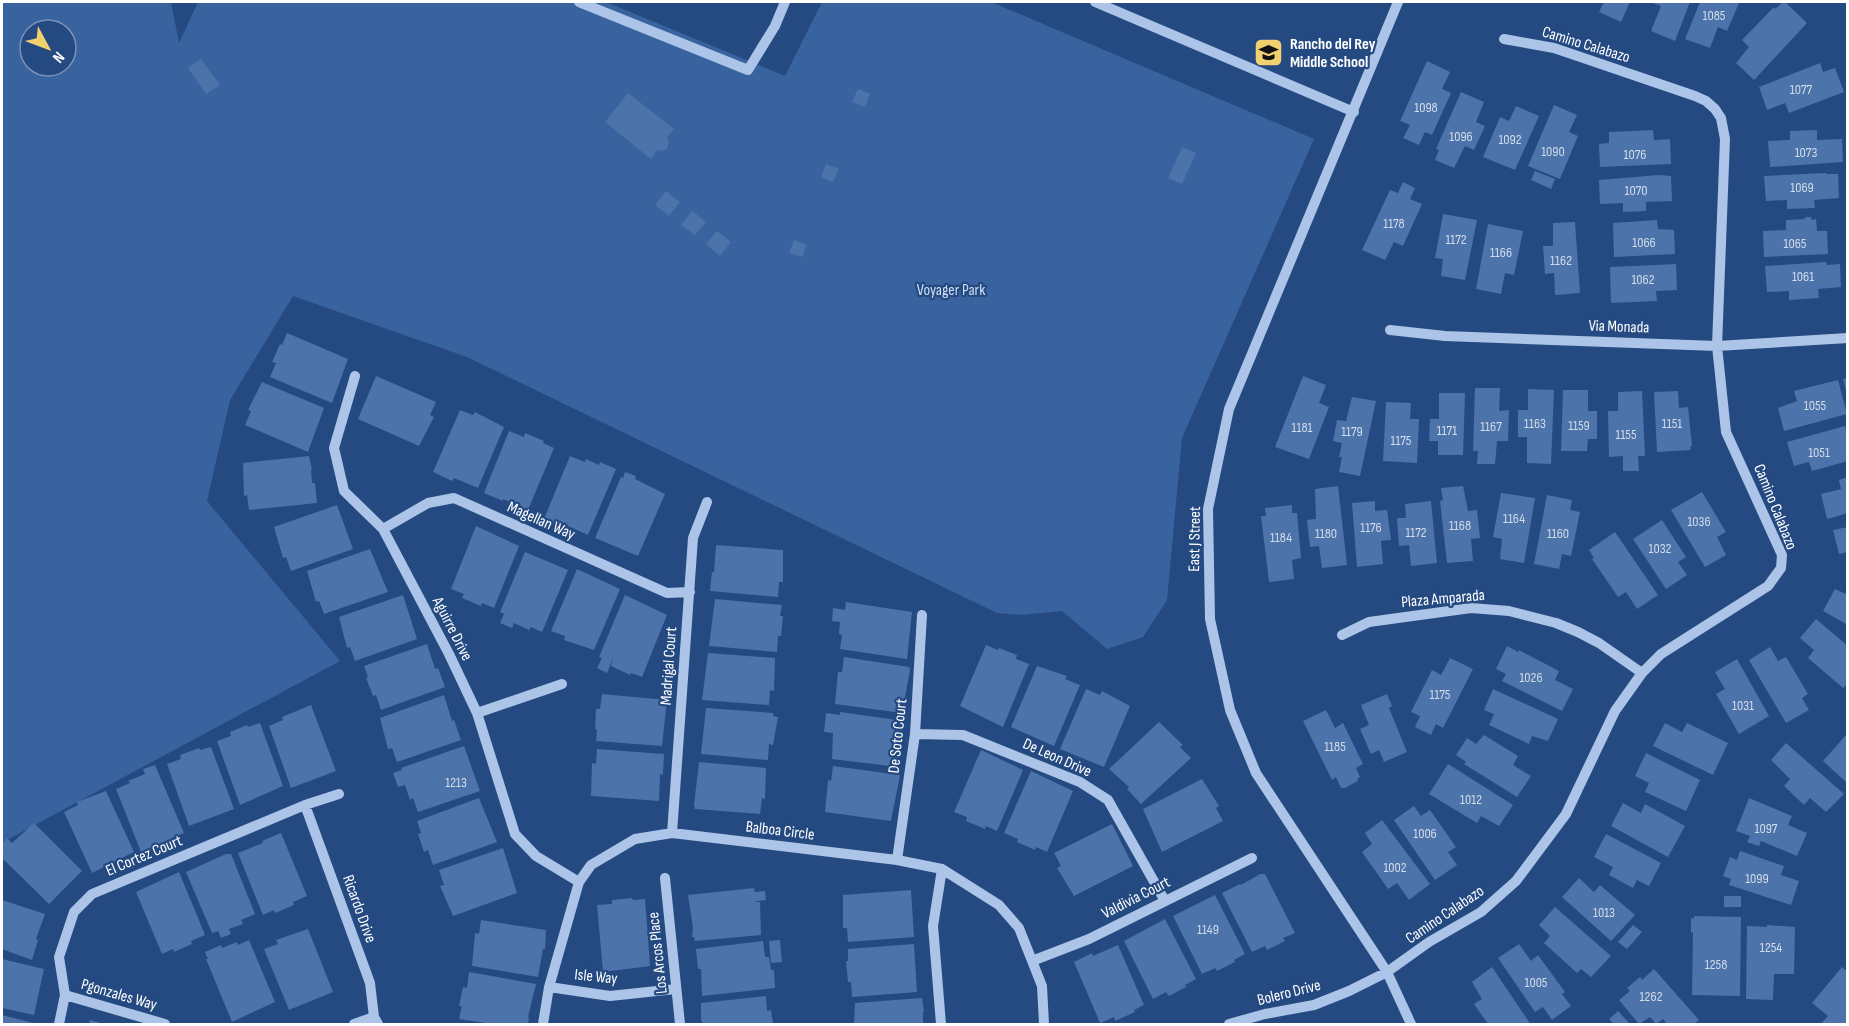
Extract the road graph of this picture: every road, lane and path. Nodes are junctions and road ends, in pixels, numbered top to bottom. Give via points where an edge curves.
1 (579, 2) edge
2 (785, 2) edge
3 (1095, 2) edge
4 (1398, 2) edge
5 (1504, 39) dead end
6 (1354, 112) junction
7 (1390, 330) dead end
8 (1848, 338) edge
9 (1717, 346) junction
10 (355, 376) dead end
11 (706, 502) dead end
12 (384, 529) junction
13 (690, 592) junction
14 (922, 615) dead end
15 (1342, 635) dead end
16 (1642, 673) junction
17 (562, 684) dead end
18 (477, 713) junction
19 (915, 734) junction
20 (339, 794) dead end
21 (305, 805) junction
22 (672, 833) junction
23 (1252, 858) dead end
24 (897, 860) junction
25 (942, 869) junction
26 (665, 878) dead end
27 (579, 882) junction
28 (1165, 900) junction
29 (1032, 961) junction
30 (1387, 972) junction
31 (549, 987) junction
32 (676, 989) junction
33 (64, 995) junction
34 (376, 1021) edge
35 (59, 1024) edge
36 (165, 1024) edge
37 (354, 1024) edge
38 (543, 1024) edge
39 (680, 1024) edge
40 (941, 1024) edge
41 (1044, 1024) edge
42 (1229, 1024) edge
43 (1412, 1024) edge

1 - 2 street via 748,70
3 - 6 street
4 - 6 street, East J Street
5 - 9 street, Camino Calabazo via 1554,48 1678,89 1715,109 1725,139
6 - 30 street, East J Street via 1229,409 1208,509 1210,619 1230,710 1256,773
7 - 9 street, Via Monada via 1445,336
8 - 9 street, Via Monada
9 - 16 street, Camino Calabazo via 1726,432 1782,555 1781,568 1768,586 1662,654
10 - 12 street, Aguirre Drive via 334,448 344,491
11 - 13 street, Madrigal Court via 693,538
12 - 13 street, Magellan Way via 429,503 454,498 667,593
12 - 18 street, Aguirre Drive
13 - 22 street, Madrigal Court
14 - 19 street, De Soto Court
15 - 16 street, Plaza Amparada via 1369,622 1471,608 1509,611 1578,632
16 - 30 street, Camino Calabazo via 1615,711 1566,814 1516,881 1481,912
17 - 18 street
18 - 27 street, Aguirre Drive via 515,834 536,856
19 - 24 street, De Soto Court
19 - 28 street, De Leon Drive via 963,735 1080,782 1108,800
20 - 21 street, El Cortez Court
21 - 33 street, El Cortez Court via 92,894 74,912 59,957
21 - 34 street, Ricardo Drive via 370,983
22 - 24 street, Balboa Circle
22 - 27 street, Balboa Circle via 635,839 591,865
23 - 28 street, Valdivia Court
24 - 25 street, Balboa Circle
25 - 29 street, Balboa Circle via 999,905 1019,928
25 - 40 street via 933,926
26 - 32 street, Los Arcos Place
27 - 31 street, Balboa Circle
28 - 29 street, Valdivia Court via 1089,939
29 - 41 street, Balboa Circle via 1042,986
30 - 42 street, Bolero Drive via 1314,1005
30 - 43 street, East J Street
31 - 32 street, Isle Way via 610,996
31 - 38 street, Balboa Circle
32 - 39 street, Los Arcos Place
33 - 35 street, El Cortez Court
33 - 36 street, Pgonzales Way
34 - 37 street

